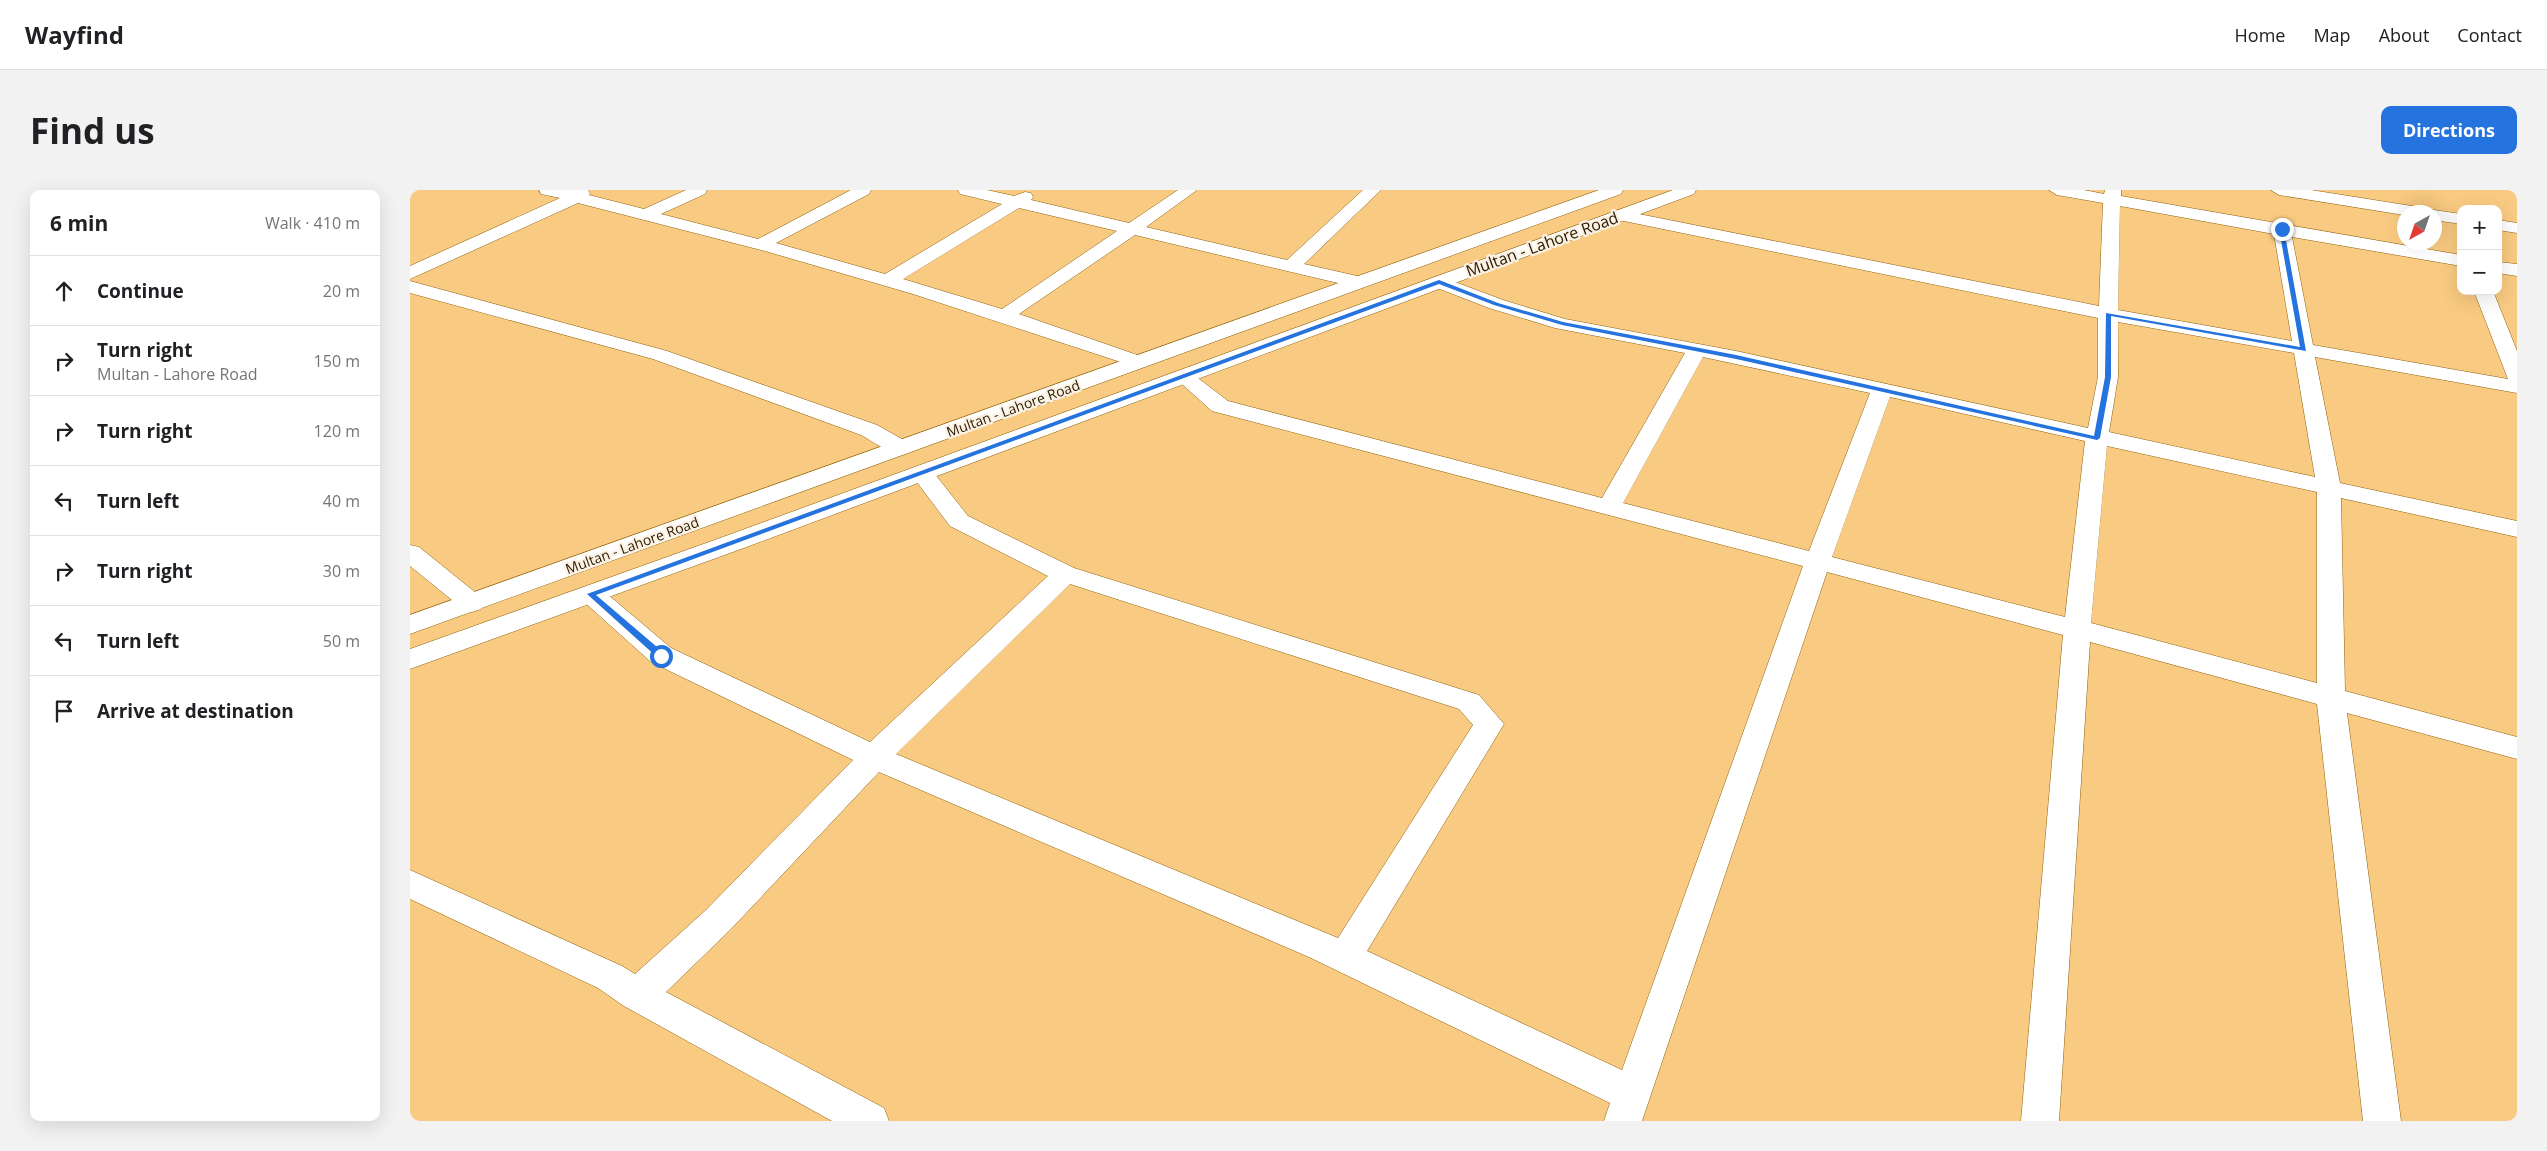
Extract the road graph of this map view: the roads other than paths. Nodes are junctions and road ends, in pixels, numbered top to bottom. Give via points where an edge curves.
1 (547, 190) edge
2 (699, 190) edge
3 (863, 190) edge
4 (966, 190) edge
5 (1037, 190) edge
6 (1190, 190) edge
7 (1373, 190) edge
8 (1615, 190) edge
9 (1688, 190) edge
10 (2057, 190) edge
11 (2279, 190) edge
12 (581, 194) edge
13 (2113, 195) edge
14 (1018, 202) junction
15 (2397, 209) edge
16 (645, 215) junction
17 (1619, 215) junction
18 (2442, 216) edge
19 (2457, 218) edge
20 (2502, 226) edge
21 (1133, 228) junction
22 (2517, 228) edge
23 (2282, 229) junction
24 (760, 245) junction
25 (2457, 260) edge
26 (1291, 266) junction
27 (2502, 268) edge
28 (2517, 270) edge
29 (410, 273) edge
30 (888, 280) junction
31 (1359, 282) junction
32 (1439, 282) junction
33 (410, 287) edge
34 (2485, 295) edge
35 (2108, 314) junction
36 (1005, 315) junction
37 (2304, 349) junction
38 (1697, 350) junction
39 (1139, 362) junction
40 (1183, 376) junction
41 (2517, 377) edge
42 (2517, 387) edge
43 (1882, 390) junction
44 (2097, 438) junction
45 (901, 448) junction
46 (922, 473) junction
47 (2329, 488) junction
48 (1609, 507) junction
49 (2517, 529) edge
50 (410, 553) edge
51 (1818, 562) junction
52 (1065, 574) junction
53 (591, 594) junction
54 (472, 603) junction
55 (410, 625) edge
56 (2077, 629) junction
57 (410, 659) edge
58 (2331, 698) junction
59 (2517, 748) edge
60 (874, 757) junction
61 (410, 884) edge
62 (1345, 957) junction
63 (638, 994) junction
64 (1627, 1107) edge
65 (870, 1121) edge
66 (2040, 1121) edge
67 (2382, 1121) edge

1 - 12 street
2 - 16 street
3 - 24 street
4 - 14 street
5 - 14 street
6 - 21 street
7 - 26 street
8 - 31 street, Multan - Lahore Road
9 - 17 street, Multan - Lahore Road
10 - 13 street
11 - 15 street
12 - 16 street
12 - 29 street
13 - 23 street
13 - 35 street
14 - 21 street
14 - 30 street
16 - 24 street
17 - 32 street, Multan - Lahore Road
17 - 35 street
18 - 19 street
20 - 22 street
21 - 26 street
21 - 36 street
23 - 25 street
23 - 37 street
24 - 30 street
26 - 31 street
27 - 28 street
30 - 36 street
31 - 39 street, Multan - Lahore Road
32 - 38 street via 1562,324
32 - 40 street, Multan - Lahore Road
33 - 45 street via 660,355 869,430
34 - 41 street
35 - 37 street
35 - 44 street via 2108,377
36 - 39 street
37 - 42 street
37 - 47 street
38 - 43 street
38 - 48 street
39 - 45 street, Multan - Lahore Road
40 - 46 street, Multan - Lahore Road
40 - 48 street via 1220,406
43 - 44 street
43 - 51 street
44 - 47 street
44 - 56 street
45 - 54 street, Multan - Lahore Road
46 - 52 street via 959,521
46 - 53 street, Multan - Lahore Road
47 - 49 street
47 - 58 street
48 - 51 street
50 - 54 street
51 - 56 street
51 - 64 street
52 - 60 street
52 - 62 street via 1469,702 1489,724
53 - 57 street, Multan - Lahore Road
53 - 60 street via 661,656
54 - 55 street, Multan - Lahore Road
56 - 58 street
56 - 66 street
58 - 59 street
58 - 67 street
60 - 62 street
60 - 63 street via 718,920
61 - 63 street via 610,977
62 - 64 street
63 - 65 street

